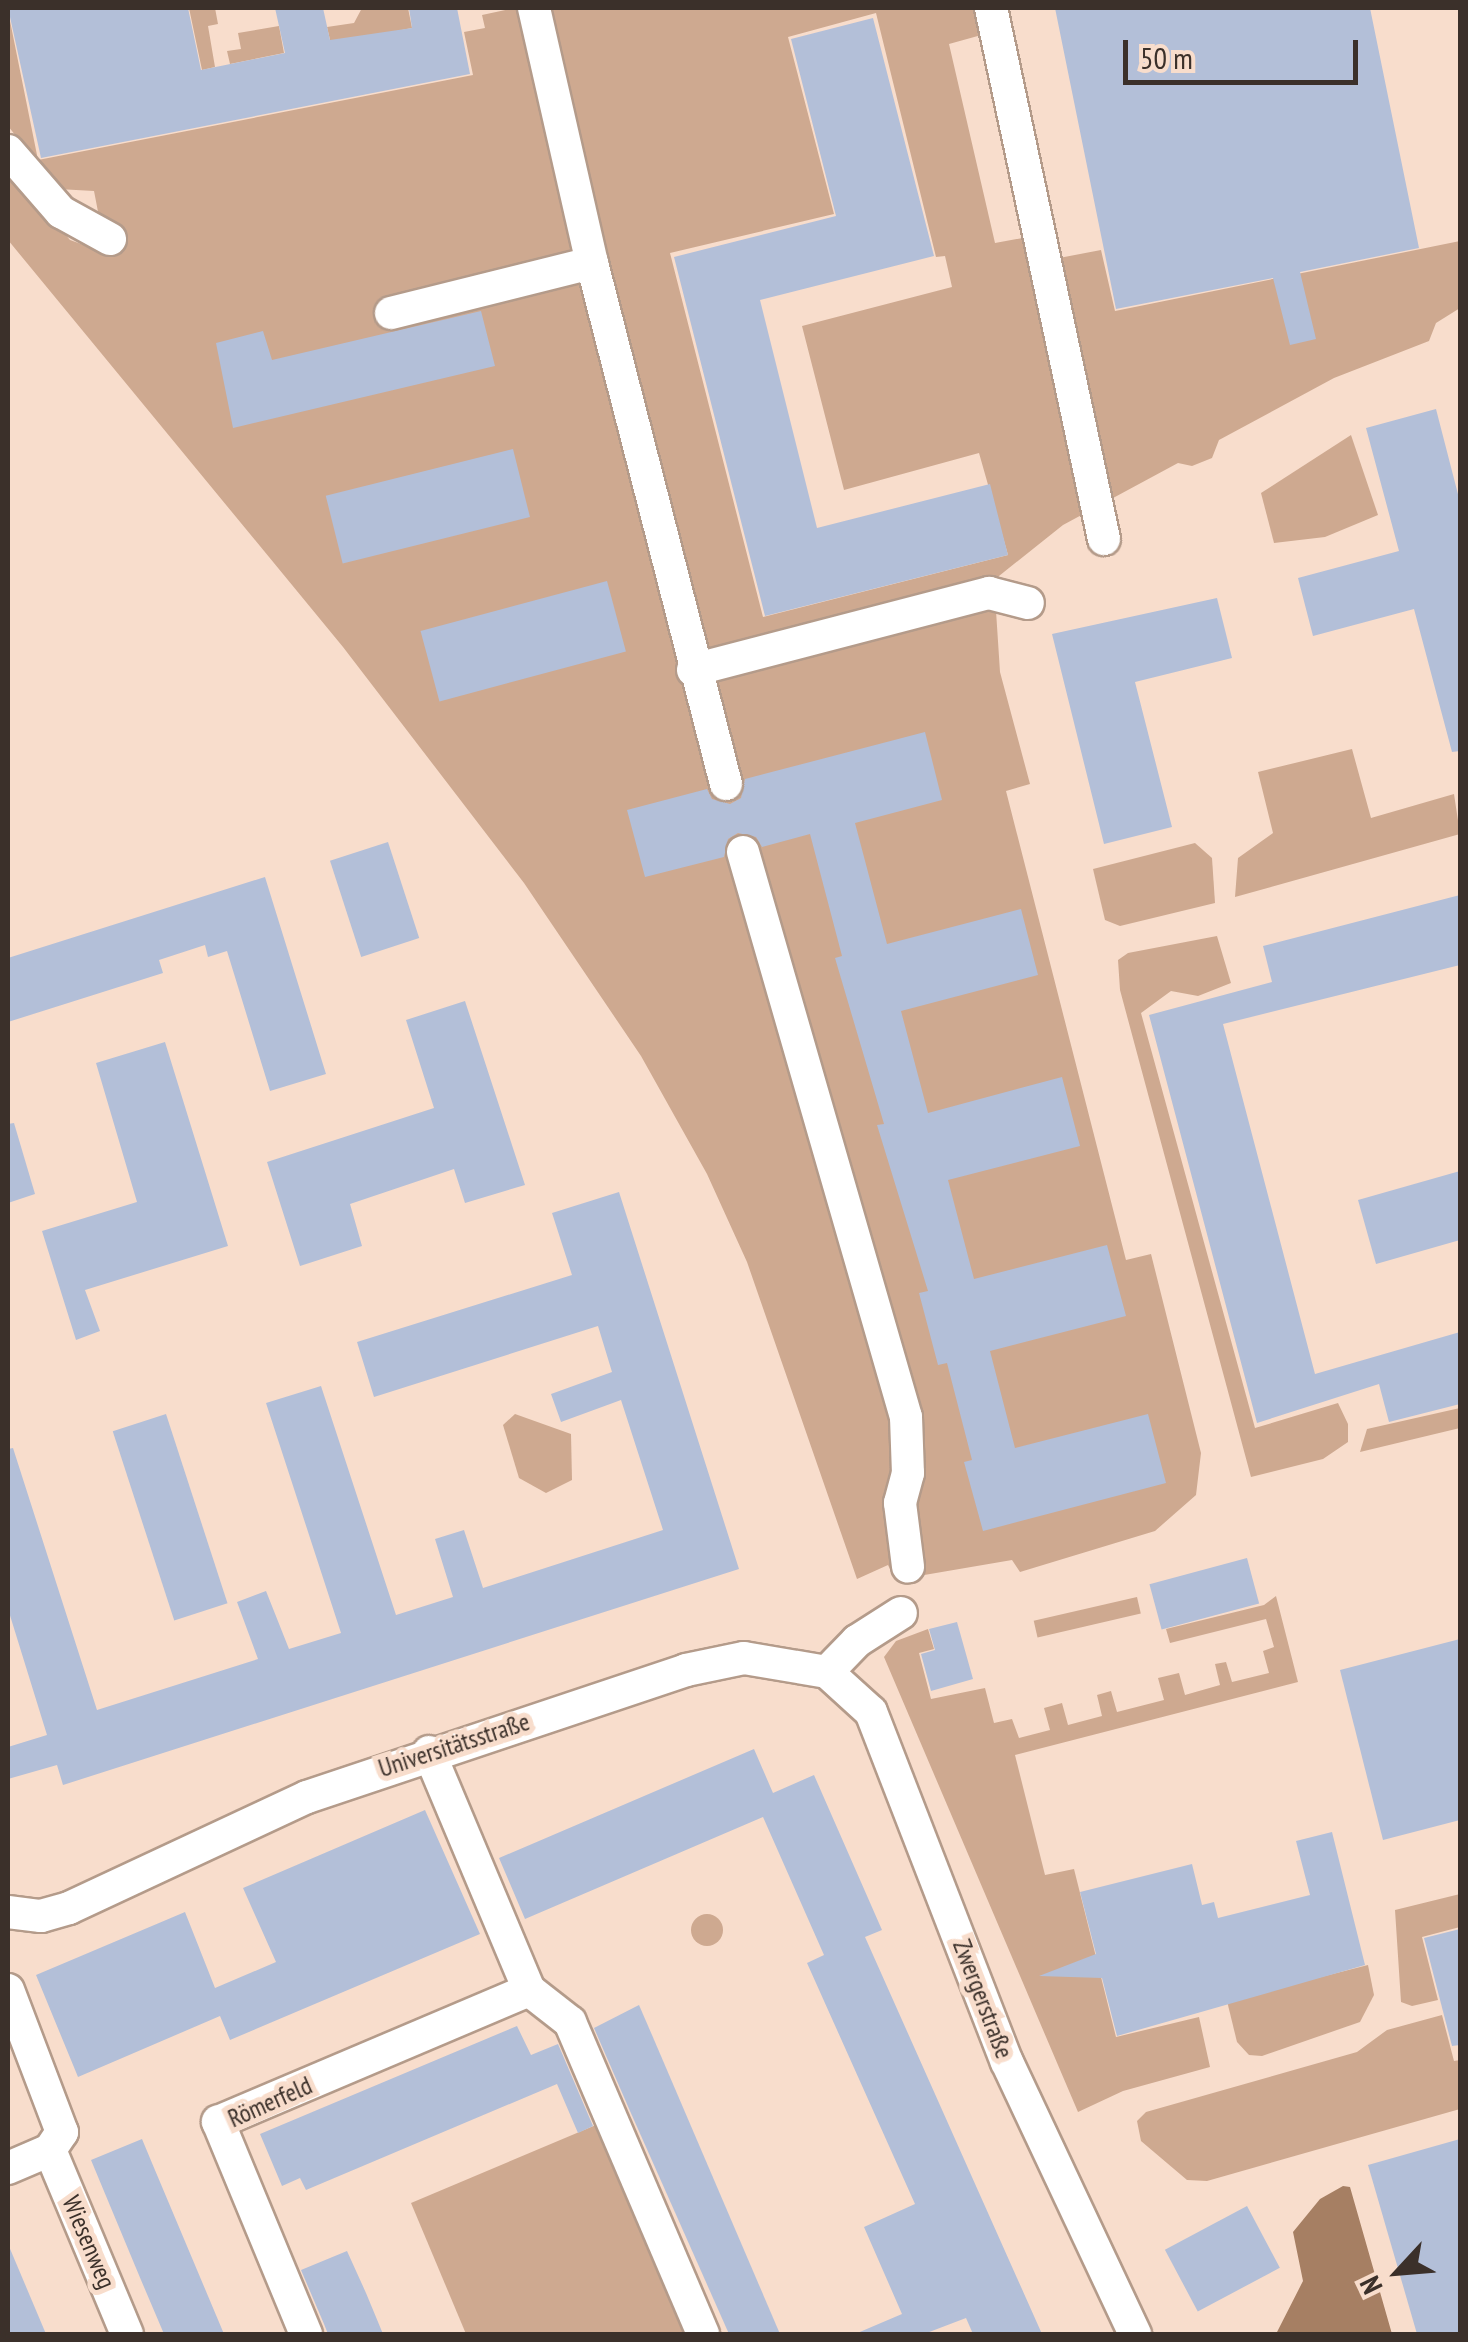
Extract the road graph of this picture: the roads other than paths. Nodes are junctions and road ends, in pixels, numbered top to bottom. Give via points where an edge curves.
1 (534, 8) edge
2 (990, 8) edge
3 (8, 151) edge
4 (110, 239) dead end
5 (592, 263) junction
6 (391, 313) dead end
7 (1104, 539) dead end
8 (1028, 602) dead end
9 (693, 670) junction
10 (726, 784) dead end
11 (743, 852) dead end
12 (908, 1566) dead end
13 (901, 1614) dead end
14 (827, 1672) junction
15 (430, 1752) junction
16 (8, 1912) edge
17 (8, 1990) edge
18 (530, 1990) junction
19 (56, 2141) junction
20 (8, 2168) edge
21 (127, 2334) edge
22 (306, 2334) edge
23 (703, 2334) edge
24 (1135, 2334) edge

1 - 5 street
2 - 7 street
3 - 4 street via 62,212
5 - 6 street
5 - 9 street
8 - 9 street via 990,592
9 - 10 street
11 - 12 street via 906,1417 908,1474 900,1504
13 - 14 street via 857,1641
14 - 15 street, Universitätsstraße via 744,1658 686,1670
14 - 24 street, Zwergerstraße via 872,1712 1007,2062
15 - 16 street, Universitätsstraße via 306,1797 70,1908 41,1916
15 - 18 street
17 - 19 street, Wiesenweg
18 - 22 street, Römerfeld via 218,2122
18 - 23 street via 570,2022
19 - 20 street
19 - 21 street, Wiesenweg

